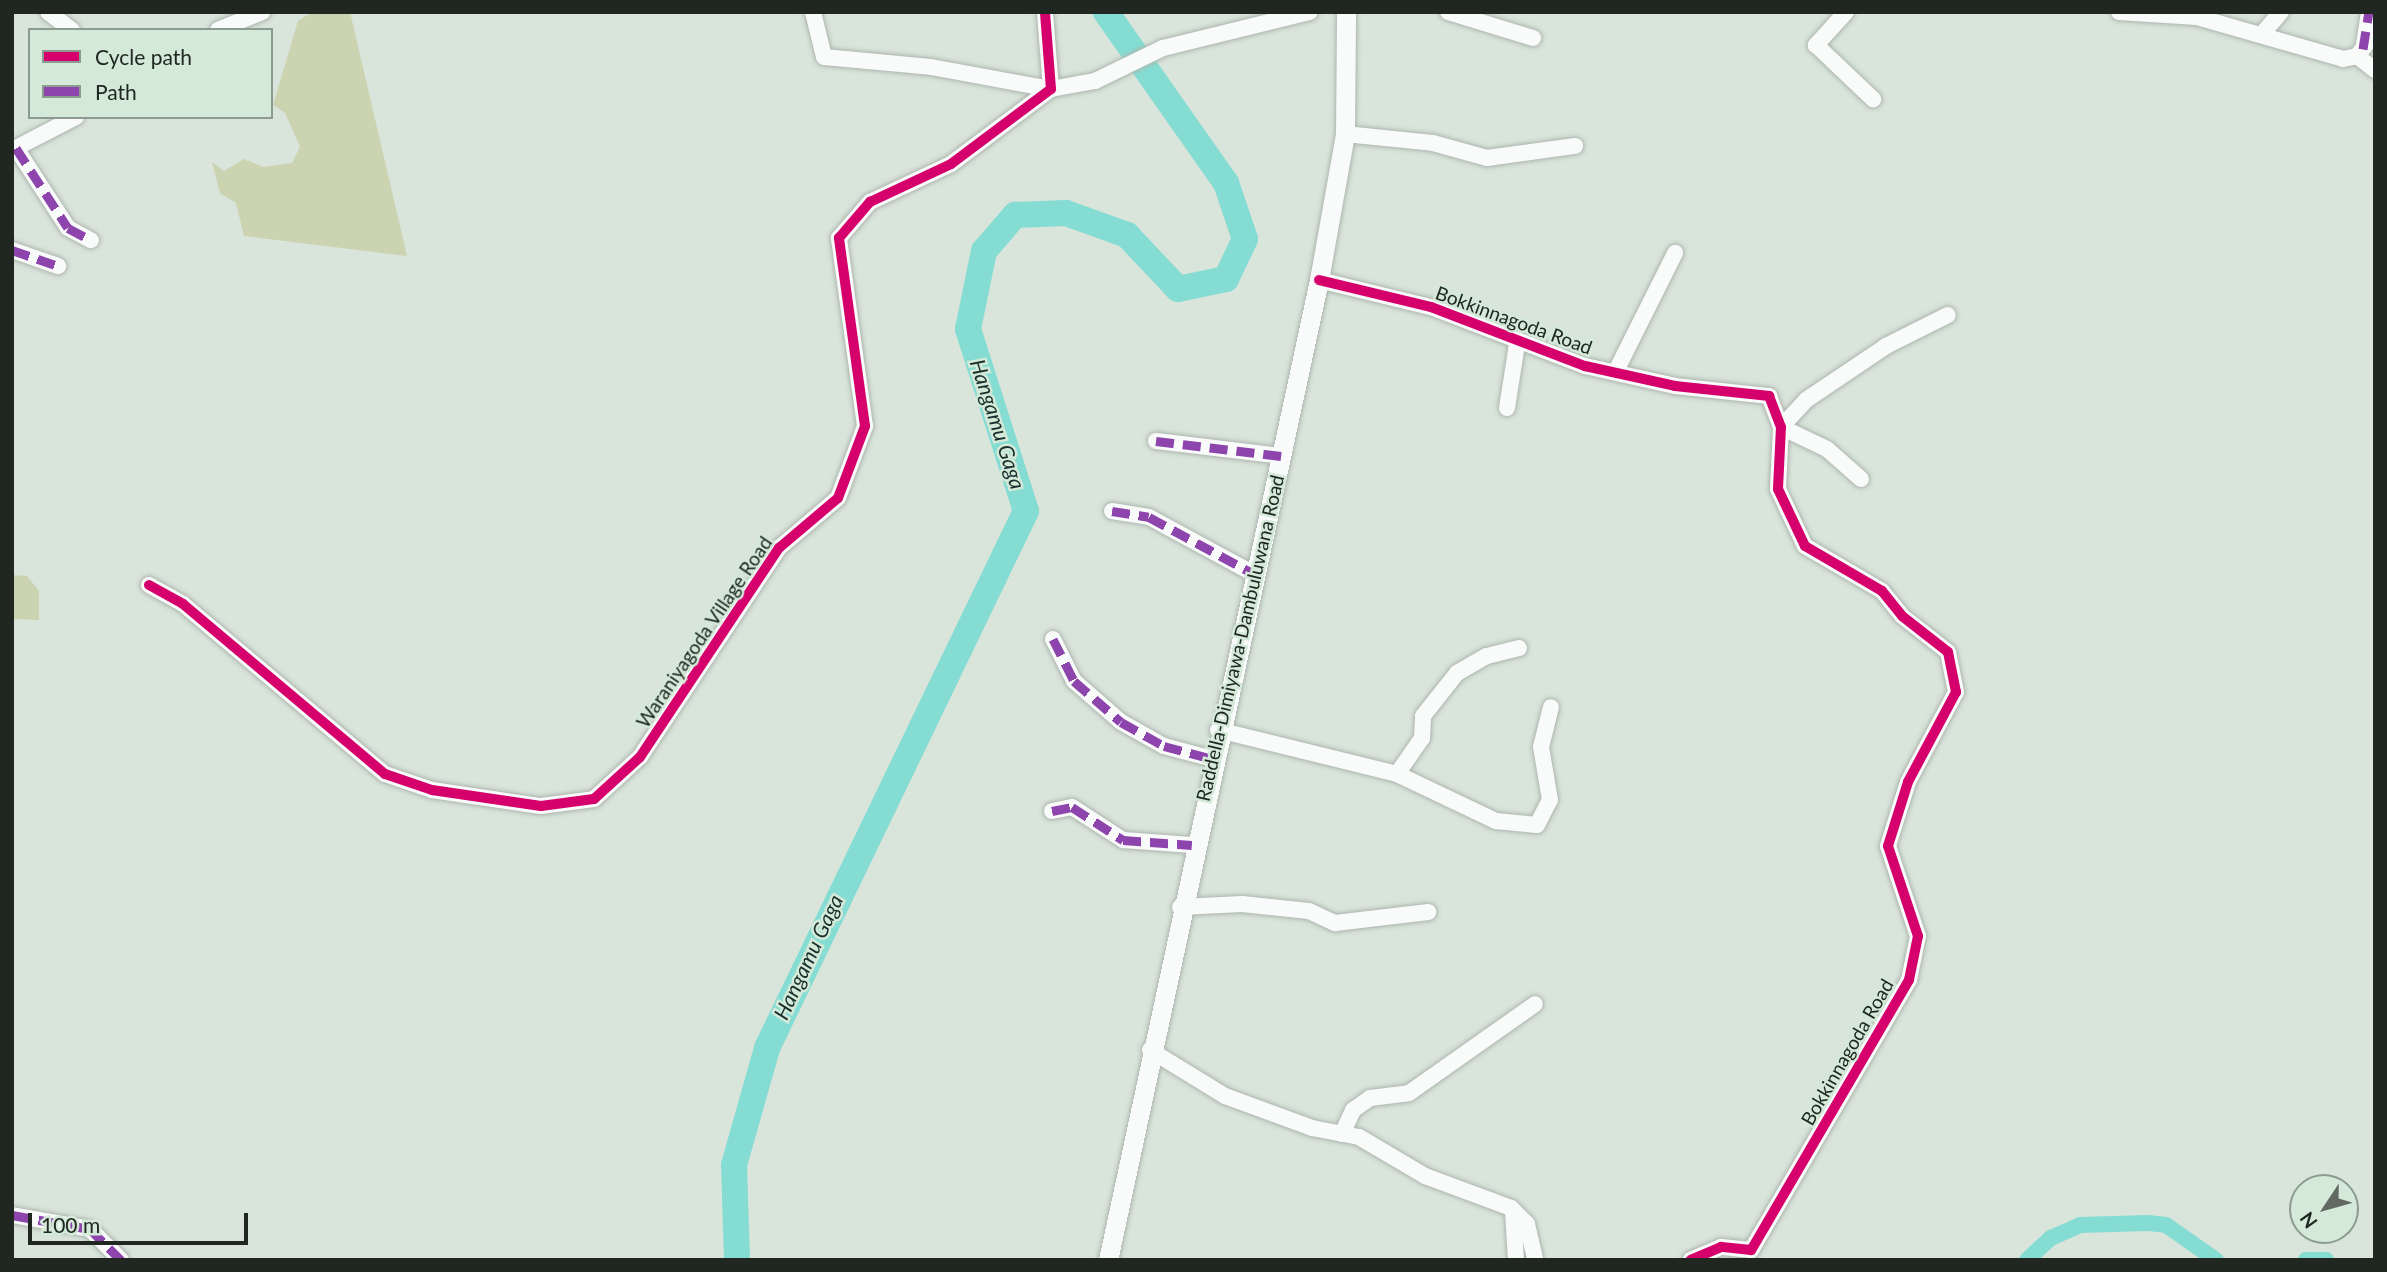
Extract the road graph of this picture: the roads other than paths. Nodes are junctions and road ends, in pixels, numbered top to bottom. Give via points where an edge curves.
1 (48, 12) edge
2 (262, 12) edge
3 (813, 12) edge
4 (1045, 12) edge
5 (1310, 12) edge
6 (1346, 12) edge
7 (1448, 12) edge
8 (1846, 12) edge
9 (2119, 12) edge
10 (2281, 12) edge
11 (2370, 12) edge
12 (69, 28) edge
13 (223, 28) edge
14 (2375, 33) edge
15 (2262, 34) junction
16 (1534, 38) dead end
17 (2360, 53) junction
18 (2375, 70) edge
19 (1051, 89) junction
20 (1873, 99) dead end
21 (72, 119) edge
22 (1345, 134) junction
23 (1576, 146) dead end
24 (14, 149) edge
25 (91, 240) dead end
26 (12, 250) edge
27 (1675, 253) dead end
28 (58, 266) dead end
29 (1319, 280) junction
30 (1948, 315) dead end
31 (1517, 344) junction
32 (1617, 369) junction
33 (1507, 408) dead end
34 (1781, 426) junction
35 (1156, 441) dead end
36 (1281, 456) junction
37 (1861, 480) dead end
38 (1112, 511) dead end
39 (1252, 573) junction
40 (149, 585) dead end
41 (1053, 639) dead end
42 (1519, 648) dead end
43 (1551, 707) dead end
44 (1218, 730) junction
45 (1213, 759) junction
46 (1397, 774) junction
47 (1052, 811) dead end
48 (1192, 845) junction
49 (1180, 907) junction
50 (1427, 912) dead end
51 (1535, 1004) dead end
52 (1150, 1050) junction
53 (1342, 1134) junction
54 (1511, 1208) junction
55 (12, 1215) edge
56 (121, 1260) edge
57 (1108, 1260) edge
58 (1516, 1260) edge
59 (1535, 1260) edge
60 (1691, 1260) edge

1 - 12 street
2 - 13 street
3 - 19 street, Waraniyagoda Village Road via 824,57 932,67
4 - 19 street
5 - 19 street, Waraniyagoda Village Road via 1163,48 1095,81
6 - 22 street, Raddella-Dimiyawa-Dambuluwana Road
7 - 16 street
8 - 20 street via 1816,45
9 - 15 street via 2197,17
10 - 15 street
11 - 17 street
14 - 17 street
15 - 17 street via 2316,53
17 - 18 street
19 - 40 street, Waraniyagoda Village Road via 951,164 870,202 839,238 865,426 838,498 779,548 640,757 594,799 541,806 432,790 385,774 183,604
21 - 24 street
22 - 23 street via 1433,143 1487,158
22 - 29 street, Raddella-Dimiyawa-Dambuluwana Road
24 - 25 street via 68,228
26 - 28 street
27 - 32 street
29 - 31 street, Bokkinnagoda Road via 1431,307
29 - 36 street, Raddella-Dimiyawa-Dambuluwana Road
30 - 34 street via 1886,346 1807,400
31 - 32 street, Bokkinnagoda Road via 1585,366
31 - 33 street
32 - 34 street, Bokkinnagoda Road via 1675,386 1769,396
34 - 37 street via 1827,449
34 - 60 street, Bokkinnagoda Road via 1778,489 1805,546 1882,591 1902,616 1948,652 1956,692 1914,769 1888,846 1917,936 1909,980 1751,1250 1721,1247
35 - 36 street
36 - 39 street, Raddella-Dimiyawa-Dambuluwana Road
38 - 39 street via 1149,517
39 - 44 street, Raddella-Dimiyawa-Dambuluwana Road
41 - 45 street via 1074,681 1121,722 1164,746
42 - 46 street via 1486,656 1457,673 1423,716 1422,738
43 - 46 street via 1541,747 1550,800 1537,825 1496,821
44 - 45 street, Raddella-Dimiyawa-Dambuluwana Road
44 - 46 street
45 - 48 street, Raddella-Dimiyawa-Dambuluwana Road
47 - 48 street via 1072,807 1123,841
48 - 49 street, Raddella-Dimiyawa-Dambuluwana Road
49 - 50 street via 1242,904 1309,911 1335,923
49 - 52 street, Raddella-Dimiyawa-Dambuluwana Road
51 - 53 street via 1409,1093 1370,1098 1353,1110
52 - 53 street via 1225,1096
52 - 57 street, Raddella-Dimiyawa-Dambuluwana Road
53 - 54 street via 1425,1176
54 - 58 street via 1518,1223
54 - 59 street via 1527,1224
55 - 56 street via 90,1229

